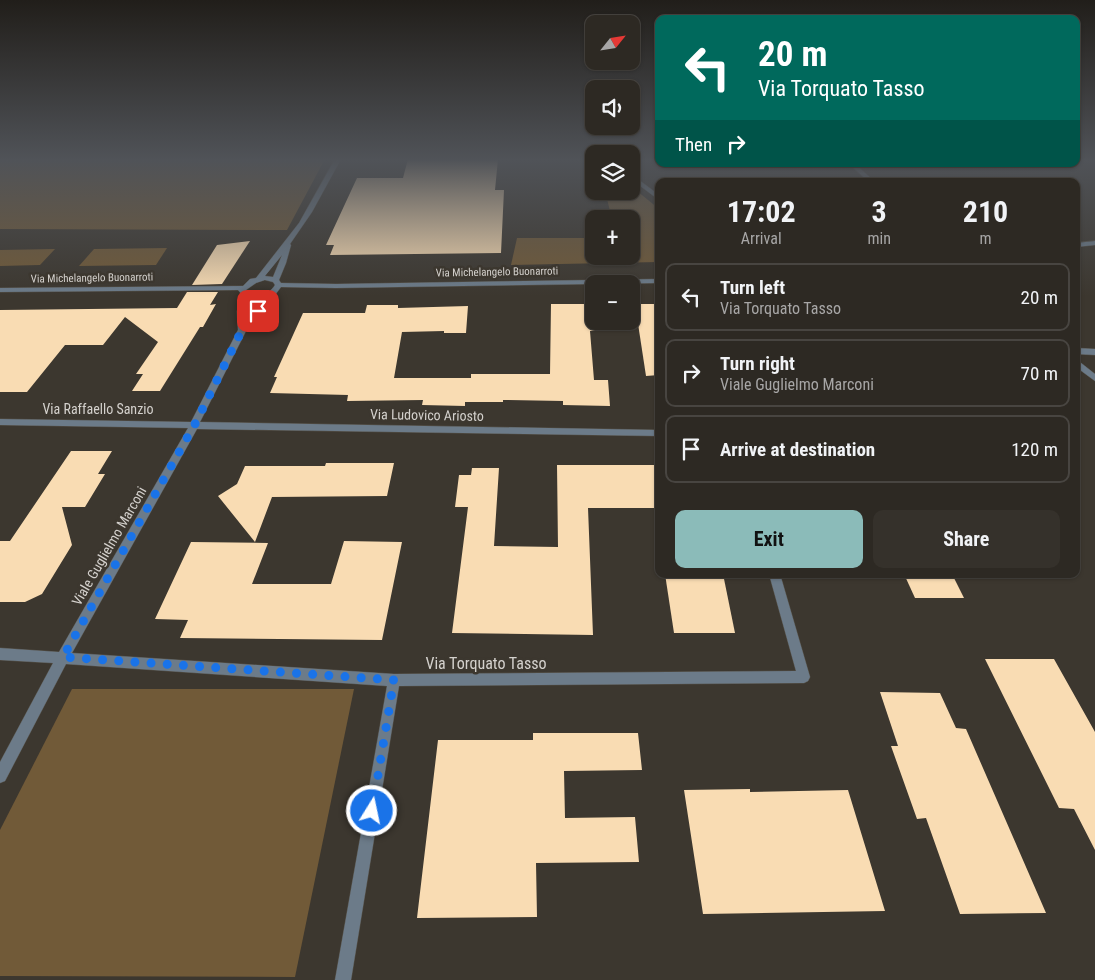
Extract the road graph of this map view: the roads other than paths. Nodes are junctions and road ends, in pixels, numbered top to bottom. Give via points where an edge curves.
1 (312, 205) edge
2 (289, 242) junction
3 (1095, 243) edge
4 (1080, 245) edge
5 (259, 279) junction
6 (655, 281) edge
7 (277, 285) junction
8 (244, 288) junction
9 (0, 290) edge
10 (248, 297) junction
11 (265, 297) junction
12 (242, 330) junction
13 (1080, 351) edge
14 (1095, 352) edge
15 (1080, 365) edge
16 (1095, 378) edge
17 (0, 422) edge
18 (195, 424) junction
19 (655, 433) edge
20 (775, 578) edge
21 (0, 654) edge
22 (63, 657) junction
23 (394, 680) junction
24 (0, 776) edge
25 (343, 980) edge

1 - 2 street
2 - 5 street
2 - 7 street
3 - 4 street
5 - 7 street, Via Michelangelo Buonarroti
5 - 8 street
6 - 7 street, Via Michelangelo Buonarroti
7 - 11 street
8 - 9 street, Via Michelangelo Buonarroti
8 - 10 street via 243,293
10 - 11 street
10 - 12 street, Viale Guglielmo Marconi via 241,311
11 - 12 street, Viale Guglielmo Marconi
12 - 18 street, Viale Guglielmo Marconi
13 - 14 street
15 - 16 street
17 - 18 street, Via Raffaello Sanzio
18 - 19 street, Via Ludovico Ariosto
18 - 22 street, Viale Guglielmo Marconi
20 - 23 street, Via Torquato Tasso via 804,677
21 - 22 street, Via Torquato Tasso
22 - 23 street, Via Torquato Tasso
22 - 24 street, Viale Guglielmo Marconi
23 - 25 street

